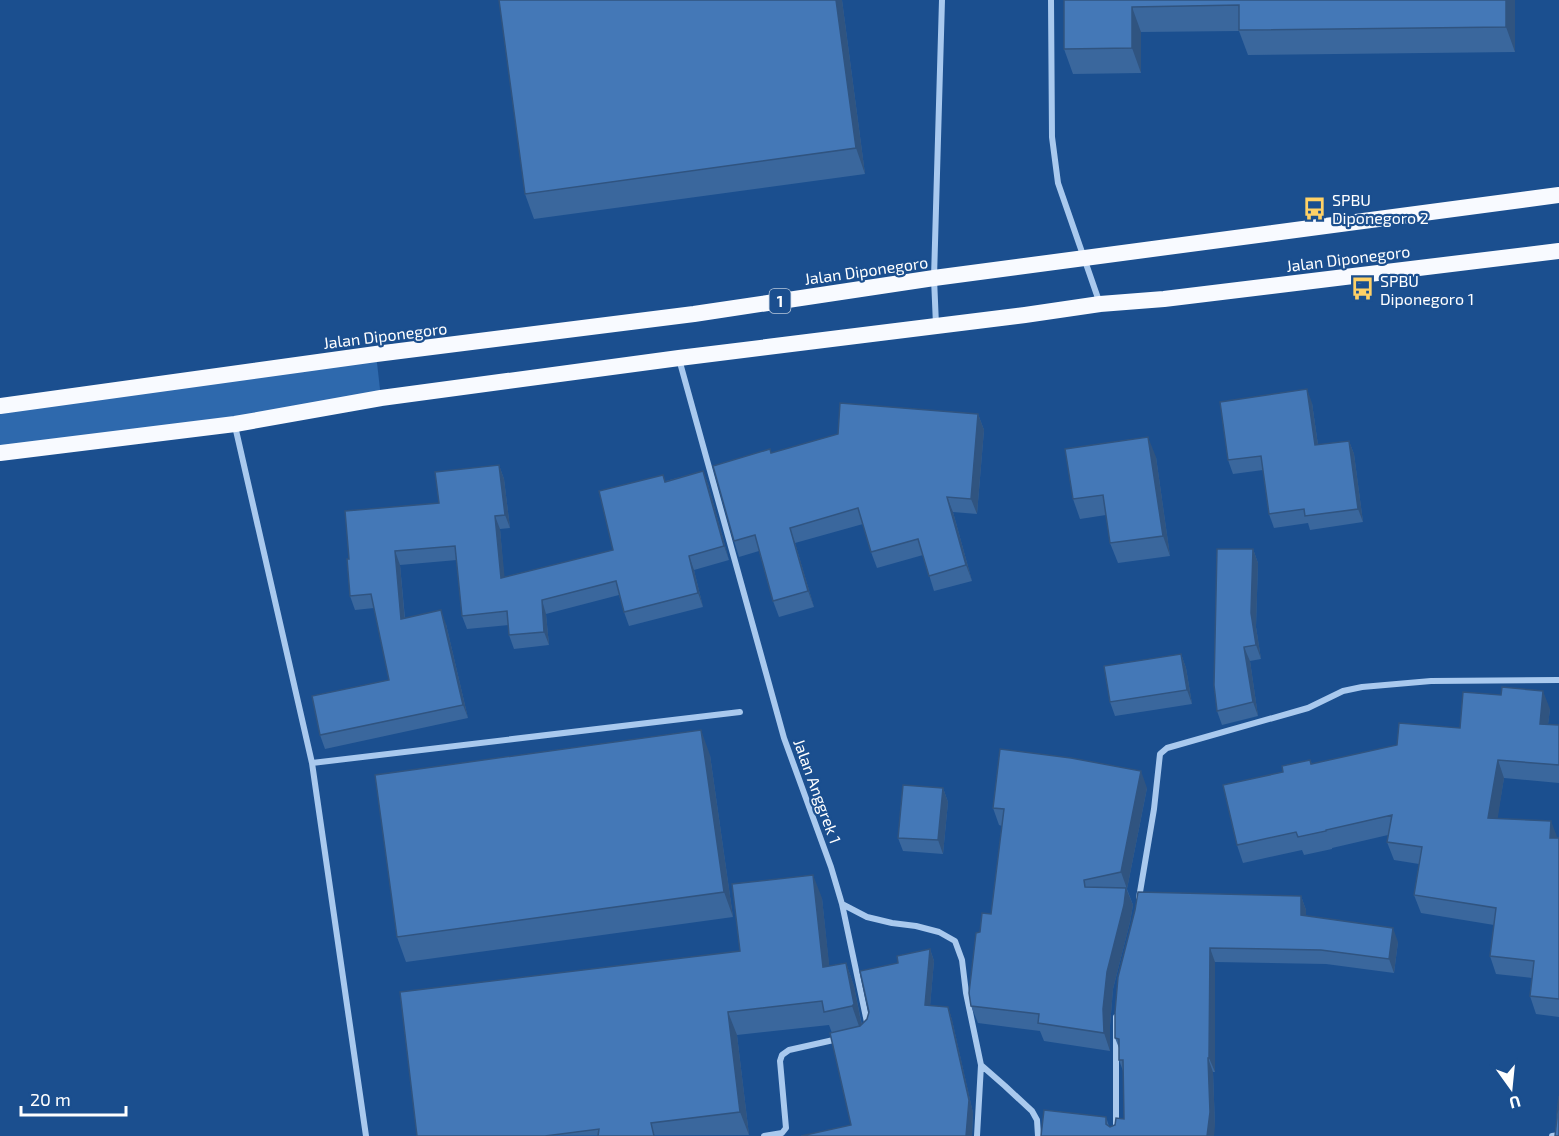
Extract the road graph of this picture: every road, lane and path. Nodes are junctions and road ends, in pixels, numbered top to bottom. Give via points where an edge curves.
1 (942, 0) edge
2 (1051, 0) edge
3 (1559, 195) edge
4 (1559, 251) edge
5 (1086, 259) junction
6 (934, 278) junction
7 (1100, 304) junction
8 (936, 326) junction
9 (679, 358) junction
10 (0, 406) edge
11 (235, 424) junction
12 (0, 453) edge
13 (1559, 680) edge
14 (740, 712) dead end
15 (312, 763) junction
16 (1139, 900) edge
17 (842, 903) junction
18 (1117, 1008) edge
19 (863, 1034) edge
20 (842, 1038) edge
21 (981, 1065) junction
22 (1559, 1135) edge
23 (366, 1136) edge
24 (764, 1136) edge
25 (976, 1136) edge
26 (1038, 1136) edge
27 (1116, 1136) edge
28 (1552, 1136) edge

1 - 6 street
2 - 5 street via 1052,137 1058,183
3 - 5 highway, Jalan Diponegoro / 1
4 - 7 highway, Jalan Diponegoro
5 - 6 highway, Jalan Diponegoro / 1
5 - 7 street
6 - 8 street
6 - 10 highway, Jalan Diponegoro / 1 via 694,315
7 - 8 highway, Jalan Diponegoro
8 - 9 highway, Jalan Diponegoro
9 - 11 highway, Jalan Diponegoro via 381,398
9 - 17 street, Jalan Anggrek 1 via 784,738
11 - 12 highway, Jalan Diponegoro
11 - 15 street
13 - 16 street via 1431,681 1362,687 1343,691 1308,708 1167,748 1160,754
14 - 15 street
15 - 23 street
17 - 19 street, Jalan Anggrek 1 via 868,1026
17 - 21 street via 867,917 939,932 954,941 962,960
18 - 27 street
20 - 24 street via 782,1055 786,1128 782,1133
21 - 25 street
21 - 26 street via 1032,1112
22 - 28 street

